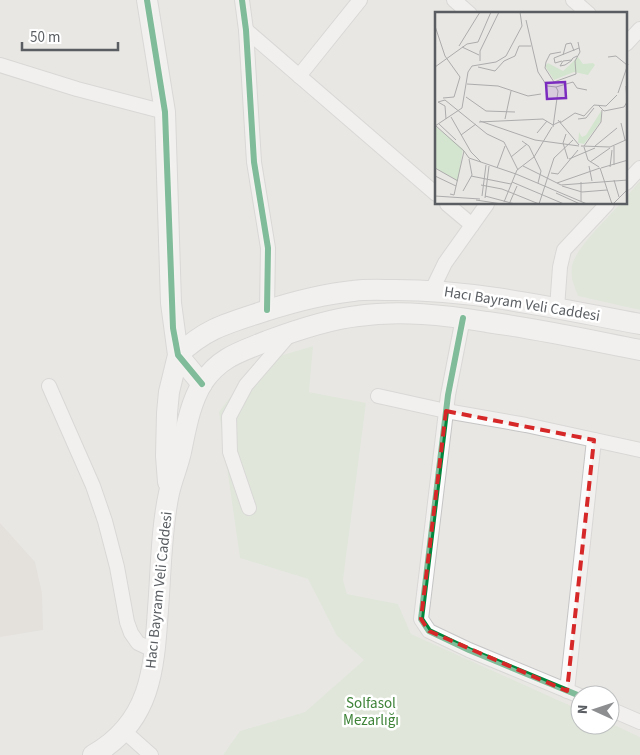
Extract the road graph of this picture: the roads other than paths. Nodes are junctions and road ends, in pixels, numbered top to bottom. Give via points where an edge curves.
1 (147, 0) edge
2 (242, 0) edge
3 (360, 0) edge
4 (454, 0) edge
5 (573, 0) edge
6 (468, 12) edge
7 (587, 12) edge
8 (640, 29) edge
9 (246, 30) junction
10 (628, 42) edge
11 (0, 65) edge
12 (299, 76) junction
13 (165, 112) junction
14 (640, 168) edge
15 (628, 181) edge
16 (435, 193) edge
17 (449, 205) edge
18 (486, 205) edge
19 (606, 205) edge
20 (472, 225) junction
21 (432, 290) junction
22 (557, 308) junction
23 (267, 310) junction
24 (463, 318) junction
25 (640, 324) edge
26 (293, 331) junction
27 (640, 350) edge
28 (178, 355) junction
29 (202, 384) junction
30 (49, 386) dead end
31 (378, 396) dead end
32 (446, 411) junction
33 (594, 440) junction
34 (640, 450) edge
35 (169, 494) junction
36 (249, 508) dead end
37 (155, 651) junction
38 (575, 685) edge
39 (570, 691) edge
40 (620, 713) edge
41 (640, 722) edge
42 (124, 731) junction
43 (93, 755) edge
44 (151, 755) edge

1 - 13 main road
2 - 9 street
3 - 12 street
4 - 6 street
5 - 7 street
8 - 10 street
9 - 12 street
9 - 23 street via 254,162 268,248
11 - 13 street
12 - 16 street
13 - 28 main road via 171,303
14 - 15 street
17 - 20 street
18 - 20 street
19 - 22 street via 564,250
20 - 21 street via 445,263
21 - 22 main road, Hacı Bayram Veli Caddesi
21 - 23 main road, Hacı Bayram Veli Caddesi via 354,290
22 - 25 main road, Hacı Bayram Veli Caddesi
23 - 28 main road, Hacı Bayram Veli Caddesi via 210,330 193,340
24 - 26 main road via 418,313 357,316
24 - 27 main road
24 - 32 street
26 - 29 main road via 230,356 215,366
26 - 36 street via 246,385 229,417 230,452
28 - 29 main road
28 - 35 main road via 167,413
29 - 35 main road via 191,408
30 - 37 street via 105,521 131,634 138,643
31 - 32 street
32 - 33 street
32 - 39 street via 421,619 429,631
33 - 34 street
33 - 38 street
35 - 37 main road, Hacı Bayram Veli Caddesi
37 - 42 main road, Hacı Bayram Veli Caddesi via 147,692
40 - 41 street
42 - 43 main road, Hacı Bayram Veli Caddesi
42 - 44 street

